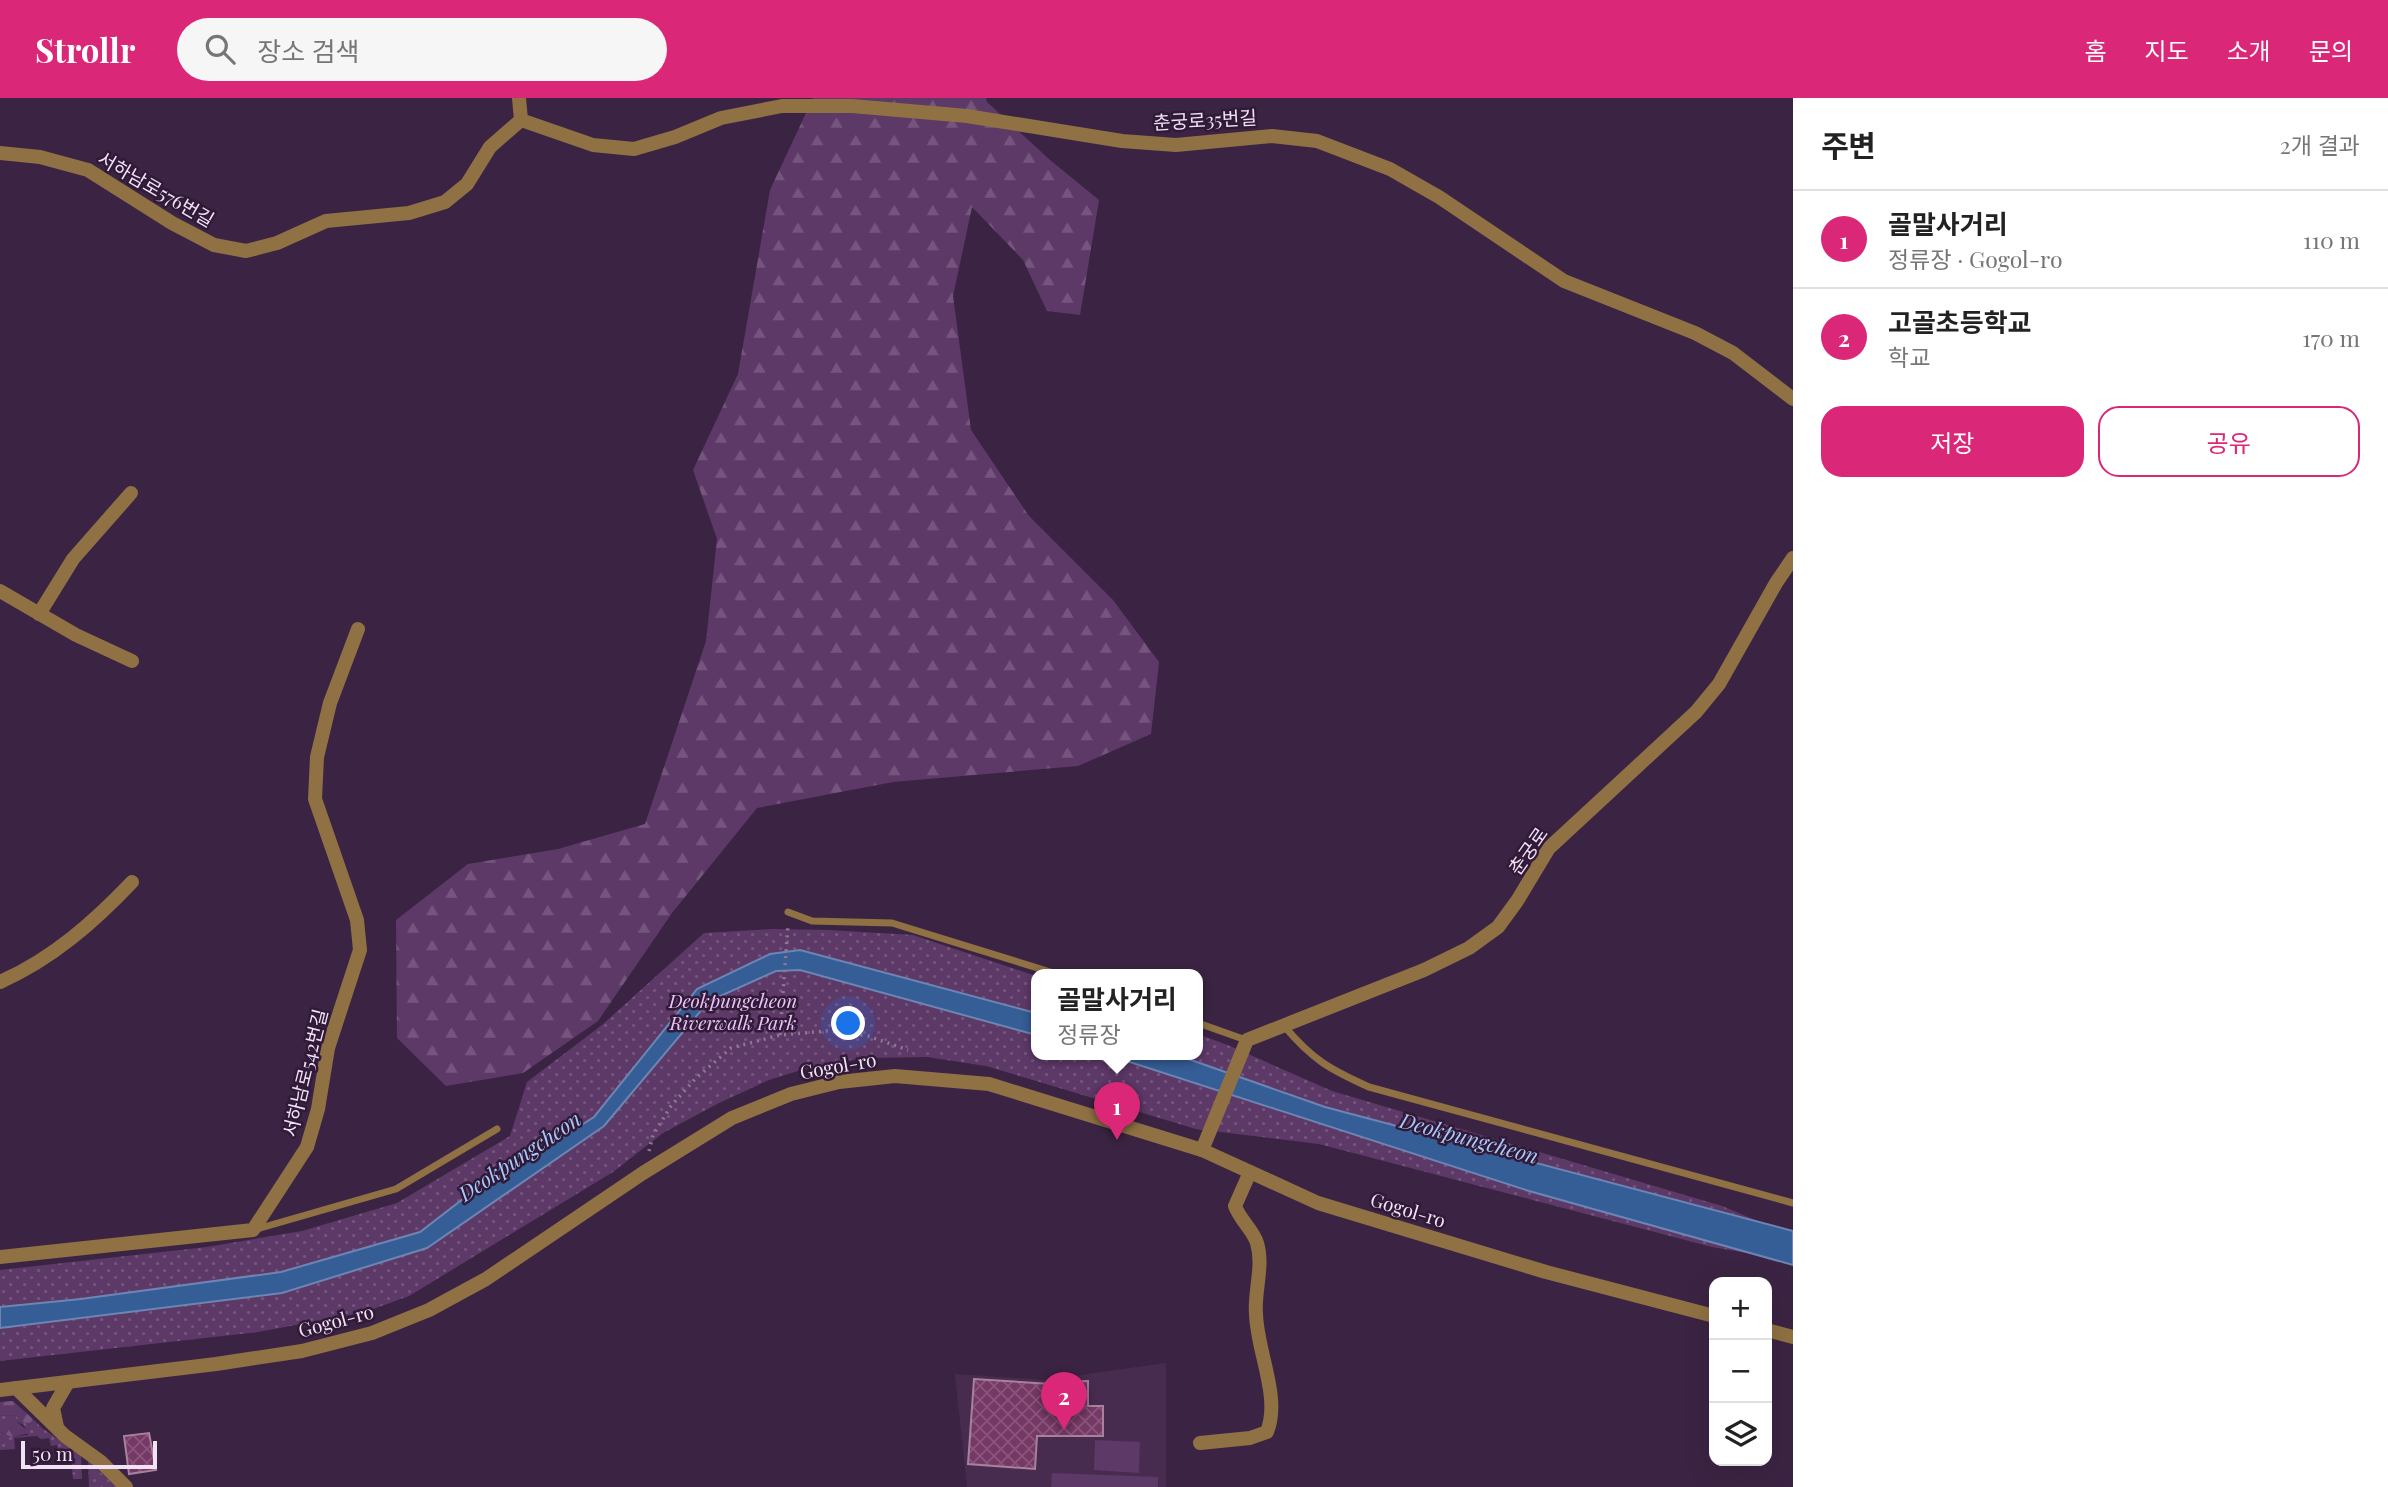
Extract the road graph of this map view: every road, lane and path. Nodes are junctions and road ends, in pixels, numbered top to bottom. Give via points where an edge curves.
1 (519, 98) edge
2 (521, 120) junction
3 (0, 153) edge
4 (1793, 399) edge
5 (131, 493) dead end
6 (1793, 558) edge
7 (0, 591) edge
8 (39, 614) junction
9 (358, 629) dead end
10 (132, 661) dead end
11 (132, 882) dead end
12 (788, 912) joint
13 (1041, 969) edge
14 (0, 982) edge
15 (1203, 1025) edge
16 (1284, 1026) junction
17 (780, 1035) junction
18 (1247, 1040) junction
19 (908, 1050) dead end
20 (497, 1129) dead end
21 (1202, 1150) junction
22 (1250, 1172) junction
23 (643, 1173) junction
24 (1793, 1203) edge
25 (253, 1230) junction
26 (0, 1257) edge
27 (1709, 1315) edge
28 (1772, 1331) edge
29 (1793, 1337) edge
30 (68, 1382) junction
31 (16, 1388) junction
32 (0, 1390) edge
33 (57, 1429) junction
34 (1200, 1443) dead end
35 (126, 1487) edge

1 - 2 street
2 - 3 street, 서하남로576번길 via 490,147 467,184 445,202 410,213 326,221 276,243 246,250 214,245 88,170 40,157
2 - 4 street, 춘궁로35번길 via 593,145 634,149 721,118 782,106 852,106 967,116 1122,141 1177,145 1272,136 1317,141 1390,169 1564,281 1695,333 1733,353
5 - 8 street via 73,559
6 - 16 street, 춘궁로 via 1719,684 1696,712 1549,848 1498,927 1469,948 1424,970
7 - 8 street
8 - 10 street
9 - 25 street, 서하남로542번길 via 330,702 317,757 315,799 357,920 360,950 328,1048 307,1147
11 - 14 street via 103,913 42,961
12 - 13 lane via 812,921 892,923
12 - 17 path
15 - 18 lane
16 - 18 street, 춘궁로
16 - 24 lane via 1331,1070 1369,1087
17 - 19 path via 827,1031 867,1035
17 - 23 path via 731,1048 695,1079 653,1135
18 - 21 street
20 - 25 lane via 396,1189
21 - 22 street, Gogol-ro
21 - 23 street, Gogol-ro via 989,1084 895,1076 839,1082 791,1094 733,1118
22 - 27 street, Gogol-ro via 1318,1203 1546,1272
22 - 34 street via 1235,1206 1257,1242 1255,1314 1272,1421 1267,1432 1250,1438
23 - 30 street, Gogol-ro via 486,1279 429,1310 372,1333 302,1351
25 - 26 street
28 - 29 street
30 - 31 street, Gogol-ro
30 - 33 street via 53,1408
31 - 32 street, Gogol-ro
31 - 33 street
33 - 35 street

